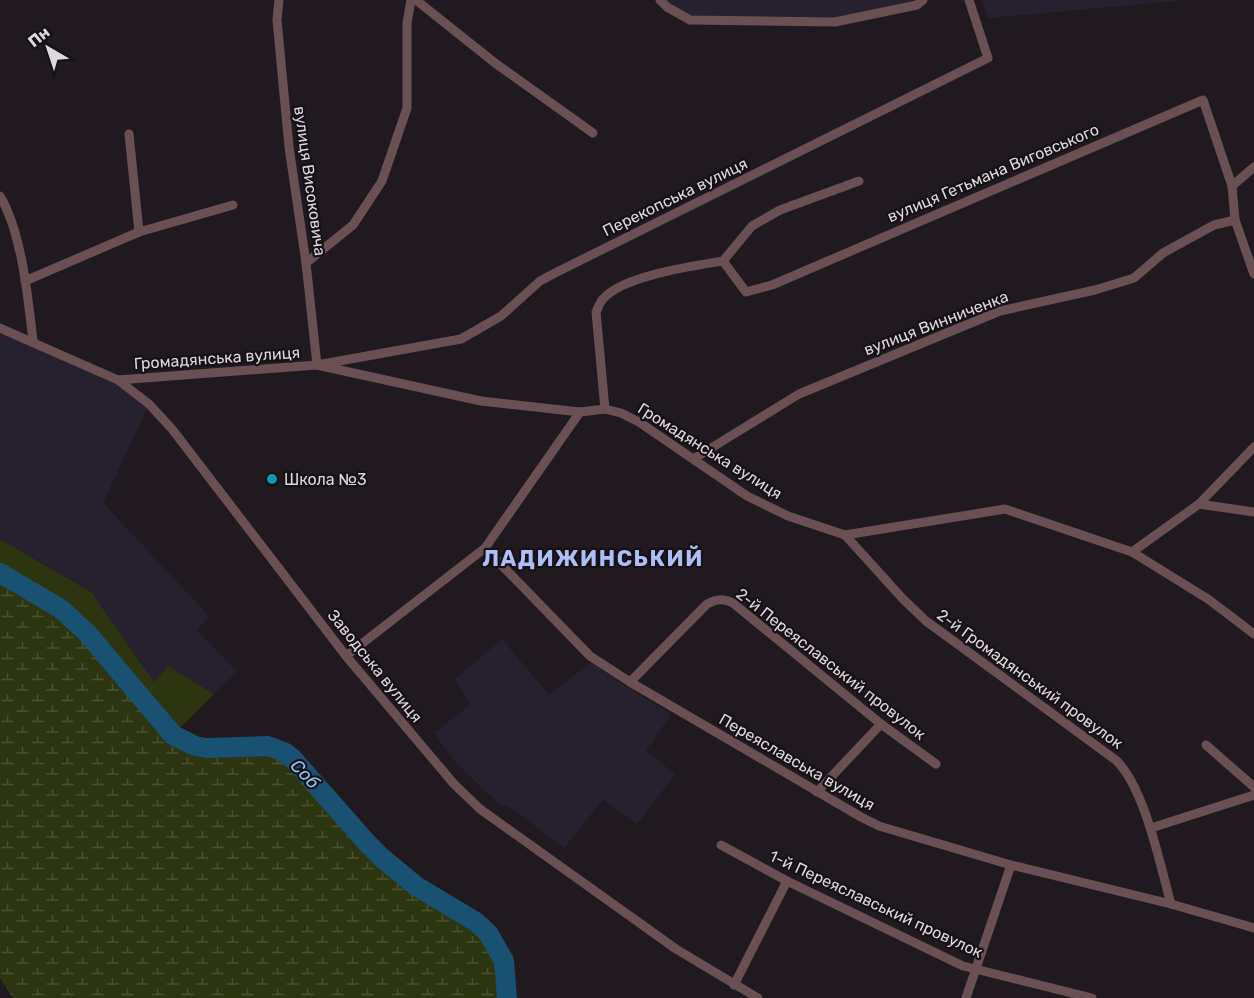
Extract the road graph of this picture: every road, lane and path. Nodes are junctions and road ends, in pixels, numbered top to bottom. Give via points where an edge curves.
1 (279, 0) edge
2 (411, 0) edge
3 (416, 0) edge
4 (660, 0) edge
5 (923, 0) edge
6 (969, 0) edge
7 (592, 133) dead end
8 (129, 135) dead end
9 (1254, 167) edge
10 (859, 180) dead end
11 (1232, 186) junction
12 (0, 196) edge
13 (233, 205) dead end
14 (1235, 220) junction
15 (139, 232) junction
16 (723, 261) junction
17 (306, 263) junction
18 (1254, 274) edge
19 (25, 281) junction
20 (0, 328) edge
21 (33, 341) junction
22 (317, 365) junction
23 (118, 380) junction
24 (605, 409) junction
25 (580, 412) junction
26 (1254, 447) edge
27 (695, 458) junction
28 (1199, 504) junction
29 (1254, 512) edge
30 (845, 535) junction
31 (484, 548) junction
32 (1132, 552) junction
33 (1254, 634) edge
34 (346, 656) junction
35 (630, 682) junction
36 (881, 724) junction
37 (1206, 745) dead end
38 (936, 764) dead end
39 (1254, 787) edge
40 (818, 792) junction
41 (1254, 795) edge
42 (1151, 828) junction
43 (721, 845) dead end
44 (1011, 865) junction
45 (787, 881) junction
46 (1171, 904) junction
47 (1254, 928) edge
48 (976, 970) junction
49 (734, 985) junction
50 (758, 998) edge
51 (966, 998) edge
52 (1092, 998) edge

1 - 17 street, вулиця Високовича via 277,20 289,147
2 - 17 street via 407,23 407,108 382,181 353,225
3 - 7 street
4 - 5 street via 690,20 835,22 917,5
6 - 22 street, Перекопська вулиця via 988,58 555,273 540,281 501,316 460,339
8 - 15 street
9 - 11 street
10 - 16 street via 780,210 752,226
11 - 14 street
11 - 16 street, вулиця Гетьмана Виговського via 1203,100 772,285 746,292
12 - 19 street via 9,211
13 - 15 street
14 - 18 street
14 - 27 street, вулиця Винниченка via 1214,225 1163,253 1134,278 1000,311 799,394
15 - 19 street
16 - 24 street via 626,283 603,299 596,312
17 - 22 street, вулиця Високовича
19 - 21 street
20 - 21 street, Заводська вулиця
21 - 23 street, Заводська вулиця
22 - 23 street, Громадянська вулиця
22 - 25 street, Громадянська вулиця via 481,401
23 - 34 street, Заводська вулиця via 149,404 172,429
24 - 25 street, Громадянська вулиця
24 - 27 street, Громадянська вулиця via 639,422
25 - 31 street
26 - 28 street
27 - 30 street, Громадянська вулиця via 764,506
28 - 29 street
28 - 32 street
30 - 32 street, Громадянська вулиця via 1005,510
30 - 42 street, 2-й Громадянський провулок via 926,621 1117,761 1127,771
31 - 34 street
31 - 35 street, Переяславська вулиця via 590,656
32 - 33 street, Громадянська вулиця via 1208,599
34 - 49 street, Заводська вулиця via 480,810 676,949
35 - 36 street, 2-й Переяславський провулок via 707,604 725,599
35 - 40 street, Переяславська вулиця
36 - 38 street, 2-й Переяславський провулок
36 - 40 street
37 - 39 street
40 - 44 street, Переяславська вулиця via 879,826
41 - 42 street
42 - 46 street, 2-й Громадянський провулок
43 - 45 street, 1-й Переяславський провулок
44 - 46 street, Переяславська вулиця
44 - 48 street
45 - 48 street, 1-й Переяславський провулок
45 - 49 street
46 - 47 street, Переяславська вулиця
48 - 51 street
48 - 52 street, 1-й Переяславський провулок
49 - 50 street, Заводська вулиця

